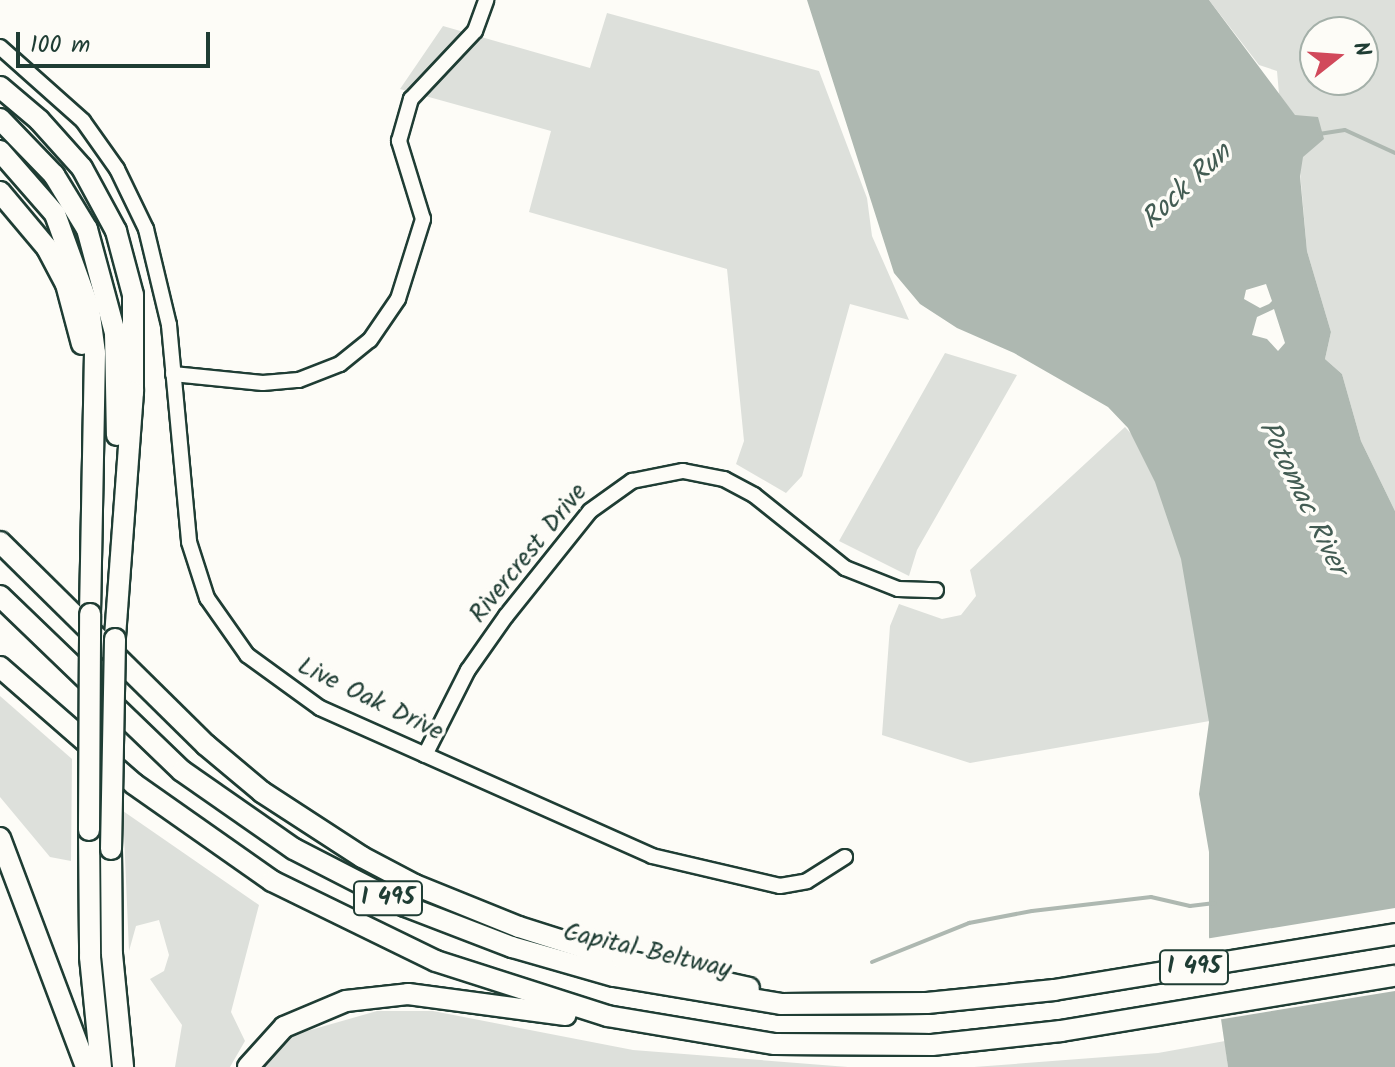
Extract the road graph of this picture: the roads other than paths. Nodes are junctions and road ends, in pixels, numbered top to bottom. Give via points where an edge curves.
1 (486, 0) edge
2 (0, 47) edge
3 (0, 87) edge
4 (0, 119) edge
5 (0, 151) edge
6 (0, 192) edge
7 (173, 374) junction
8 (0, 542) edge
9 (936, 590) dead end
10 (0, 596) edge
11 (90, 614) junction
12 (115, 639) junction
13 (0, 667) edge
14 (425, 755) junction
15 (0, 838) edge
16 (845, 857) dead end
17 (1395, 934) edge
18 (1395, 976) edge
19 (868, 1004) junction
20 (708, 1036) junction
21 (86, 1067) edge
22 (101, 1067) edge
23 (123, 1067) edge
24 (248, 1067) edge

1 - 7 street via 475,31 417,88 407,111 399,136 401,153 423,219 398,299 375,334 340,364 299,380 263,383
2 - 7 street, Live Oak Drive via 61,97 117,169 159,270
3 - 12 highway via 62,143 88,179 116,231 133,295 133,392
4 - 12 highway via 54,175 87,229 105,283 117,395
5 - 11 highway via 55,214 89,308 95,353
6 - 11 highway via 47,248 66,284 84,352
7 - 14 street, Live Oak Drive via 189,542 220,621 247,655 297,695
8 - 19 highway via 240,773 311,826 401,878 468,909 623,960 783,995
9 - 14 street, Rivercrest Drive via 898,589 845,568 754,495 724,479 683,471 632,481 590,511 506,616 461,682
10 - 19 highway, Capital Beltway / I 495 via 182,771 294,849 405,906 512,947 614,976 781,1004
11 - 22 highway, bridge via 90,957
12 - 23 highway, bridge via 112,954
13 - 20 highway, I 495 via 134,784 319,908 490,982 607,1016
14 - 16 street, Live Oak Drive via 627,847 693,868 780,886 807,881
15 - 21 highway
17 - 19 highway, Capital Beltway / I 495 via 993,997
18 - 20 highway, I 495 via 1000,1039 828,1047
20 - 24 highway via 468,1001 382,996 301,1017 269,1041

